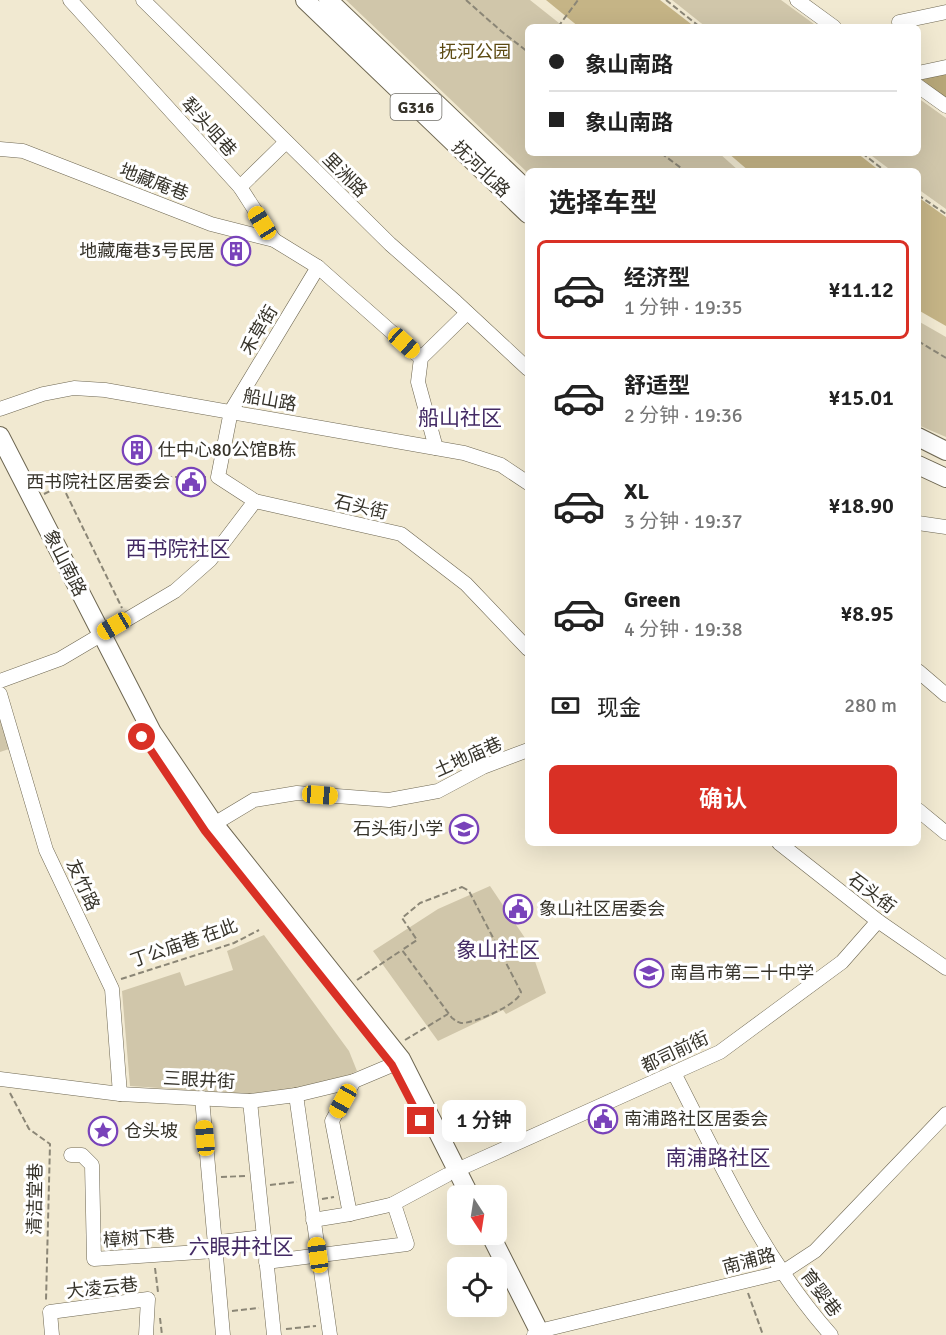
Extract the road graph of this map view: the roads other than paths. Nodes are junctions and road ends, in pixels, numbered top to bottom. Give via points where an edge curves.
1 (70, 0) edge
2 (143, 0) edge
3 (305, 0) edge
4 (328, 0) edge
5 (796, 0) edge
6 (946, 12) edge
7 (899, 22) dead end
8 (830, 24) edge
9 (946, 67) edge
10 (921, 72) edge
11 (921, 88) edge
12 (946, 106) edge
13 (286, 142) junction
14 (0, 149) edge
15 (240, 188) junction
16 (525, 188) edge
17 (525, 211) edge
18 (274, 240) junction
19 (318, 267) junction
20 (468, 313) junction
21 (421, 358) junction
22 (525, 366) edge
23 (0, 409) edge
24 (231, 411) junction
25 (0, 436) edge
26 (921, 438) edge
27 (436, 448) junction
28 (946, 451) edge
29 (0, 460) edge
30 (921, 466) edge
31 (946, 478) edge
32 (525, 481) edge
33 (255, 501) junction
34 (921, 523) edge
35 (946, 527) edge
36 (98, 636) junction
37 (525, 646) edge
38 (921, 674) edge
39 (0, 681) edge
40 (0, 694) edge
41 (946, 695) edge
42 (525, 751) edge
43 (921, 812) edge
44 (214, 824) junction
45 (946, 832) edge
46 (783, 846) edge
47 (878, 921) junction
48 (946, 968) edge
49 (392, 1057) junction
50 (674, 1072) junction
51 (2, 1080) edge
52 (354, 1081) junction
53 (120, 1094) junction
54 (296, 1095) junction
55 (201, 1098) junction
56 (250, 1101) junction
57 (946, 1114) edge
58 (71, 1155) dead end
59 (452, 1173) junction
60 (455, 1185) edge
61 (461, 1185) edge
62 (391, 1204) junction
63 (350, 1214) junction
64 (313, 1220) junction
65 (264, 1237) junction
66 (495, 1245) edge
67 (214, 1251) junction
68 (318, 1255) junction
69 (266, 1262) junction
70 (783, 1272) junction
71 (507, 1289) edge
72 (329, 1330) edge
73 (274, 1333) edge
74 (536, 1334) edge
75 (52, 1335) edge
76 (146, 1335) edge
77 (223, 1335) edge
78 (831, 1335) edge

1 - 15 street, 犁头咀巷
2 - 13 street, 里洲路
3 - 17 main road, 抚河北路 / G316
4 - 16 main road, 抚河北路 / G316
5 - 8 street
6 - 7 street
9 - 10 street
11 - 12 street
13 - 15 street
13 - 20 street, 里洲路 via 390,244
14 - 18 street, 地藏庵巷 via 23,151 211,224
15 - 18 street, 犁头咀巷
18 - 19 street
19 - 21 street
19 - 24 street, 禾草街
20 - 21 street
20 - 22 street, 里洲路
21 - 27 street via 418,382
23 - 24 street, 船山路 via 74,388
24 - 27 street, 船山路
24 - 33 street, 石头街 via 218,477
25 - 36 main road, 象山南路
26 - 28 main road
27 - 32 street, 船山路 via 501,465
29 - 36 main road, 象山南路
30 - 31 main road
33 - 36 street via 210,560 175,591
33 - 37 street, 石头街 via 401,534 466,584
34 - 35 street
36 - 39 street via 60,659
36 - 44 main road, 象山南路 via 152,732
36 - 49 main road, 象山南路 via 142,737 205,831
38 - 41 street
40 - 53 street, 友竹路 via 46,850 112,989
42 - 44 street, 土地庙巷 via 483,767 438,791 389,800 297,793 254,800
43 - 45 street
44 - 49 main road, 象山南路 via 344,988
46 - 47 street, 石头街
47 - 48 street, 石头街
47 - 50 street, 都司前街 via 833,969 720,1052
49 - 52 street, 三眼井街
49 - 59 main road, 象山南路 via 401,1059 411,1078
50 - 59 street, 都司前街
50 - 70 street, 育婴巷 via 747,1215
51 - 53 street, 三眼井街
52 - 54 street, 三眼井街
52 - 63 street via 332,1122
53 - 55 street, 三眼井街
54 - 56 street, 三眼井街
54 - 64 street
55 - 56 street, 三眼井街
55 - 67 street
56 - 65 street
57 - 70 street, 南浦路 via 815,1251
58 - 67 street, 樟树下巷 via 82,1155 92,1165 94,1259
59 - 60 main road, 象山南路
59 - 61 main road, 象山南路
59 - 62 street, 都司前街
62 - 63 street, 都司前街
62 - 68 street via 407,1244
63 - 64 street, 都司前街
64 - 68 street
65 - 67 street, 樟树下巷 via 220,1242
65 - 69 street
66 - 74 main road
67 - 77 street
68 - 69 street
68 - 72 street
69 - 73 street
70 - 74 street, 南浦路
70 - 78 street, 育婴巷
71 - 74 main road
75 - 76 street, 大凌云巷 via 50,1312 148,1299

